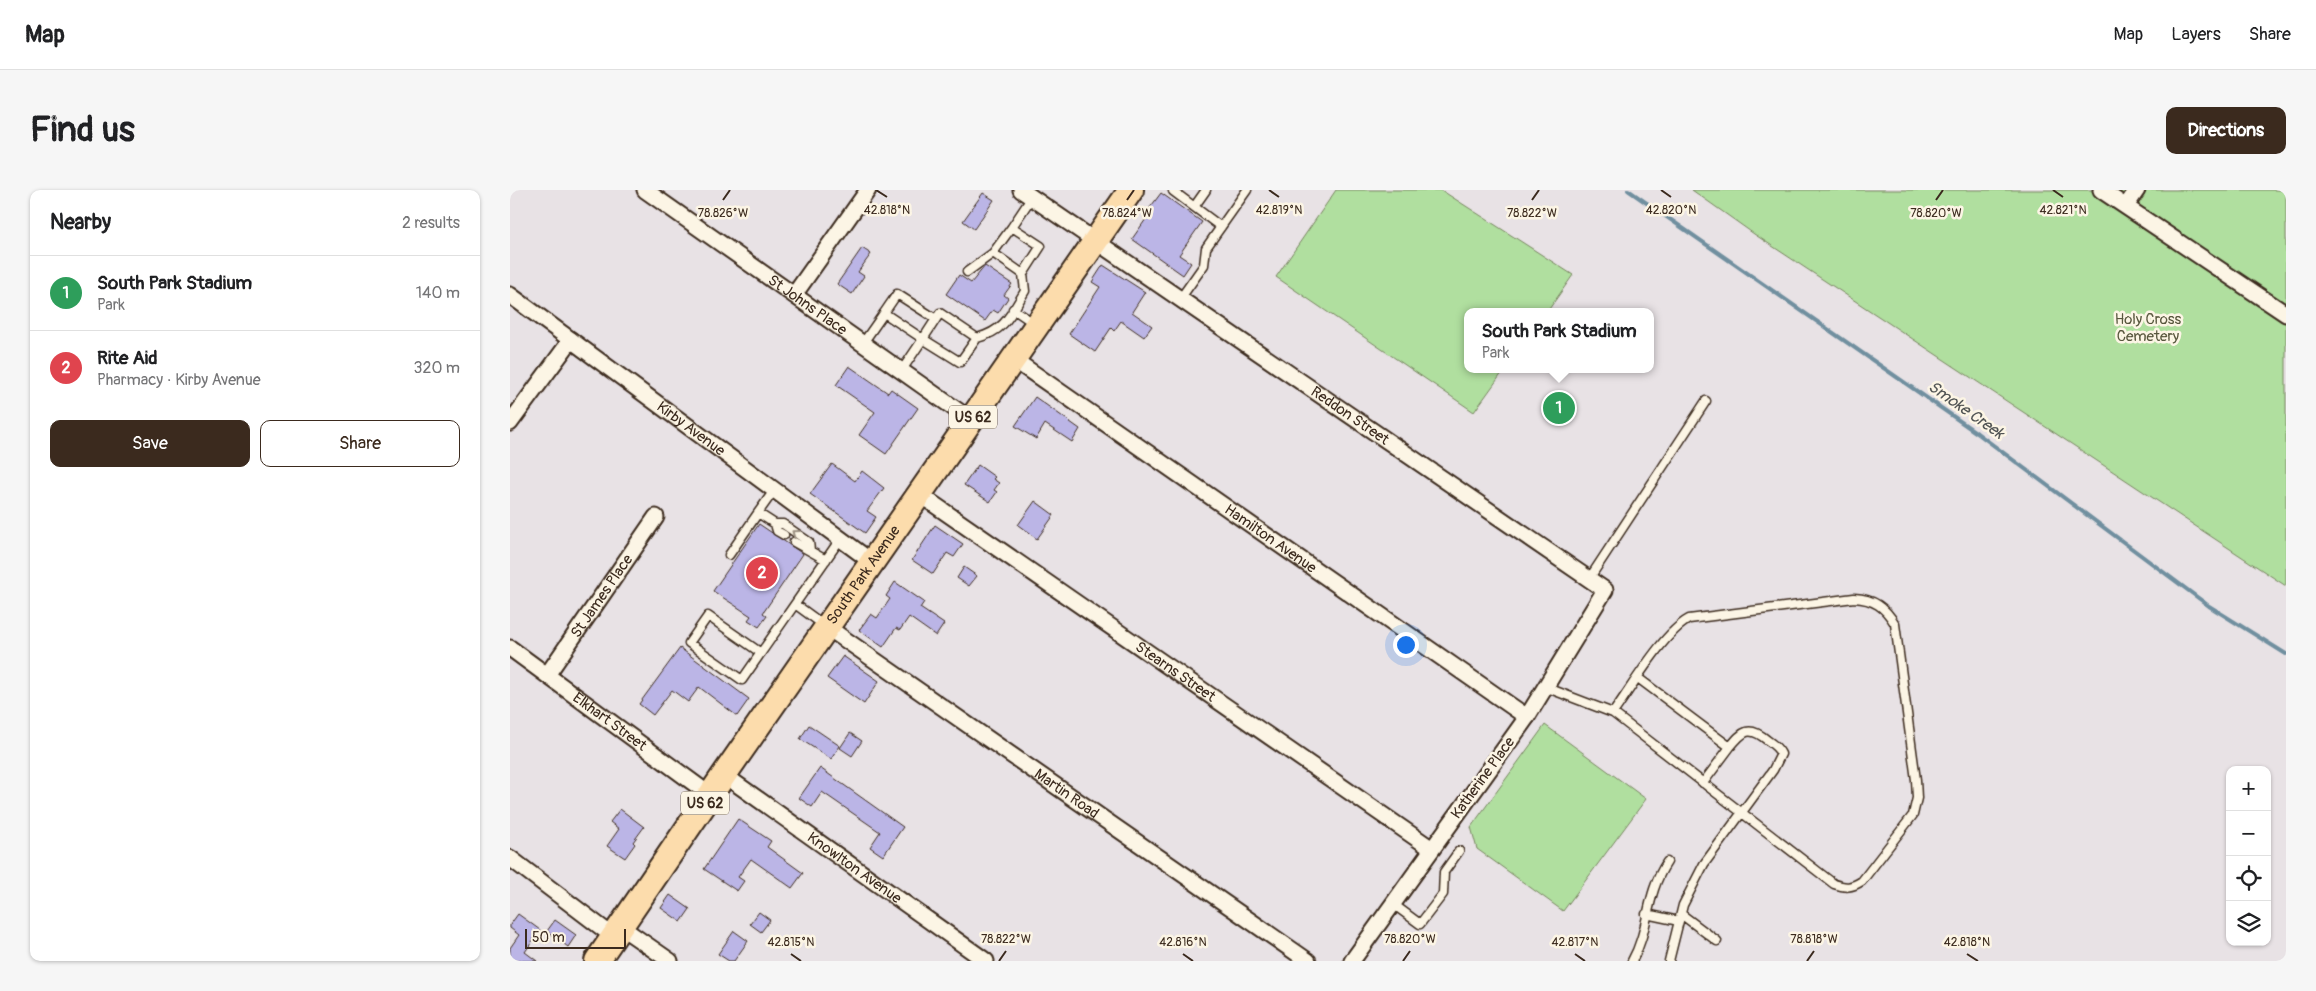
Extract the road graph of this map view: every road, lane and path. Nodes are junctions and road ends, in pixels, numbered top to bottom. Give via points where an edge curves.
1 (645, 190) edge
2 (868, 190) edge
3 (1131, 190) edge
4 (1173, 190) edge
5 (1206, 190) edge
6 (1247, 190) edge
7 (2101, 190) edge
8 (2137, 190) edge
9 (1026, 194) edge
10 (2126, 206) junction
11 (1194, 207) junction
12 (1222, 226) junction
13 (1012, 227) junction
14 (1095, 242) junction
15 (993, 253) junction
16 (967, 272) dead end
17 (1023, 274) junction
18 (794, 295) junction
19 (510, 296) edge
20 (1180, 299) junction
21 (1014, 309) junction
22 (884, 313) junction
23 (2286, 314) edge
24 (936, 319) junction
25 (1037, 325) junction
26 (977, 338) junction
27 (923, 339) junction
28 (571, 340) junction
29 (863, 343) junction
30 (1013, 359) junction
31 (902, 370) junction
32 (1706, 401) dead end
33 (971, 420) junction
34 (510, 423) edge
35 (775, 489) junction
36 (919, 494) junction
37 (758, 513) junction
38 (656, 518) dead end
39 (774, 524) junction
40 (784, 536) dead end
41 (841, 538) junction
42 (794, 542) dead end
43 (810, 550) junction
44 (729, 555) dead end
45 (826, 560) junction
46 (872, 562) junction
47 (1589, 579) junction
48 (1605, 590) joint
49 (795, 604) junction
50 (827, 627) junction
51 (510, 648) edge
52 (761, 652) junction
53 (547, 675) junction
54 (1638, 678) junction
55 (1545, 687) junction
56 (1613, 713) junction
57 (1527, 717) junction
58 (1730, 747) junction
59 (724, 775) junction
60 (1703, 783) junction
61 (710, 795) junction
62 (1742, 813) junction
63 (1432, 849) junction
64 (1459, 851) dead end
65 (510, 858) edge
66 (1667, 862) dead end
67 (1393, 904) junction
68 (1646, 914) junction
69 (1680, 918) junction
70 (617, 932) junction
71 (1717, 941) dead end
72 (598, 961) edge
73 (670, 961) edge
74 (986, 961) edge
75 (1308, 961) edge
76 (1352, 961) edge
77 (1632, 961) edge
78 (1669, 961) edge

1 - 18 street, St Johns Place
2 - 18 street
3 - 14 main road, South Park Avenue / US 62
4 - 11 lane
5 - 11 lane
6 - 12 lane
7 - 10 street
8 - 10 street
9 - 13 lane
9 - 14 street, Reddon Street
10 - 23 street
11 - 12 lane
12 - 20 lane via 1206,248 1204,265
13 - 15 lane
13 - 17 lane via 1041,246
14 - 20 street, Reddon Street
14 - 25 main road, South Park Avenue / US 62
15 - 16 lane
15 - 17 lane
17 - 21 lane via 1026,291
18 - 29 street, St Johns Place
19 - 28 street, Kirby Avenue
20 - 47 street, Reddon Street
21 - 25 lane
21 - 26 lane via 992,334
22 - 24 lane via 898,294
22 - 27 lane
22 - 29 lane
24 - 26 lane via 940,313
24 - 27 lane
25 - 30 main road, South Park Avenue / US 62
26 - 27 lane via 960,362
27 - 31 lane
28 - 34 street
28 - 35 street, Kirby Avenue
29 - 31 street, St Johns Place
30 - 33 main road, South Park Avenue / US 62
30 - 57 street, Hamilton Avenue
31 - 33 street, St Johns Place
32 - 47 lane
33 - 36 main road, South Park Avenue / US 62
35 - 37 lane
35 - 41 street, Kirby Avenue
36 - 46 main road, South Park Avenue / US 62
36 - 63 street, Stearns Street
37 - 39 lane
37 - 44 lane
38 - 53 street, St James Place
39 - 40 lane
43 -> 39 lane via 809,542 783,524
41 - 45 lane
41 - 46 street, Kirby Avenue
42 - 43 lane
43 - 45 lane
45 - 49 lane
46 - 50 main road, South Park Avenue / US 62
47 - 48 street, Reddon Street
48 - 55 street, Katherine Place
49 - 50 lane
49 - 52 lane
50 - 59 main road, South Park Avenue / US 62
50 - 75 street, Martin Road
51 - 53 street, Elkhart Street
52 - 52 lane via 742,680 689,643 708,616
53 - 61 street, Elkhart Street
54 - 56 lane
54 - 58 lane
54 - 62 lane via 1678,625 1688,619 1854,598 1868,599 1888,613 1894,624 1916,780 1917,798 1913,815 1862,881 1844,888 1834,884
55 - 56 lane
55 - 57 street, Katherine Place
56 - 60 lane
57 - 63 street, Katherine Place
58 - 60 lane
58 - 62 lane via 1740,735 1754,731 1781,754
59 - 61 main road, South Park Avenue / US 62
59 - 74 street, Knowlton Avenue
60 - 62 lane
61 - 70 main road, South Park Avenue / US 62
62 - 69 lane via 1704,864 1683,905
63 - 67 street, Katherine Place
64 - 67 lane via 1444,872 1443,894 1420,924
65 - 70 street
66 - 68 lane via 1658,875
67 - 76 street, Katherine Place
68 - 69 lane
68 - 77 lane
69 - 71 lane
69 - 78 lane
70 - 72 main road, South Park Avenue / US 62
70 - 73 street

